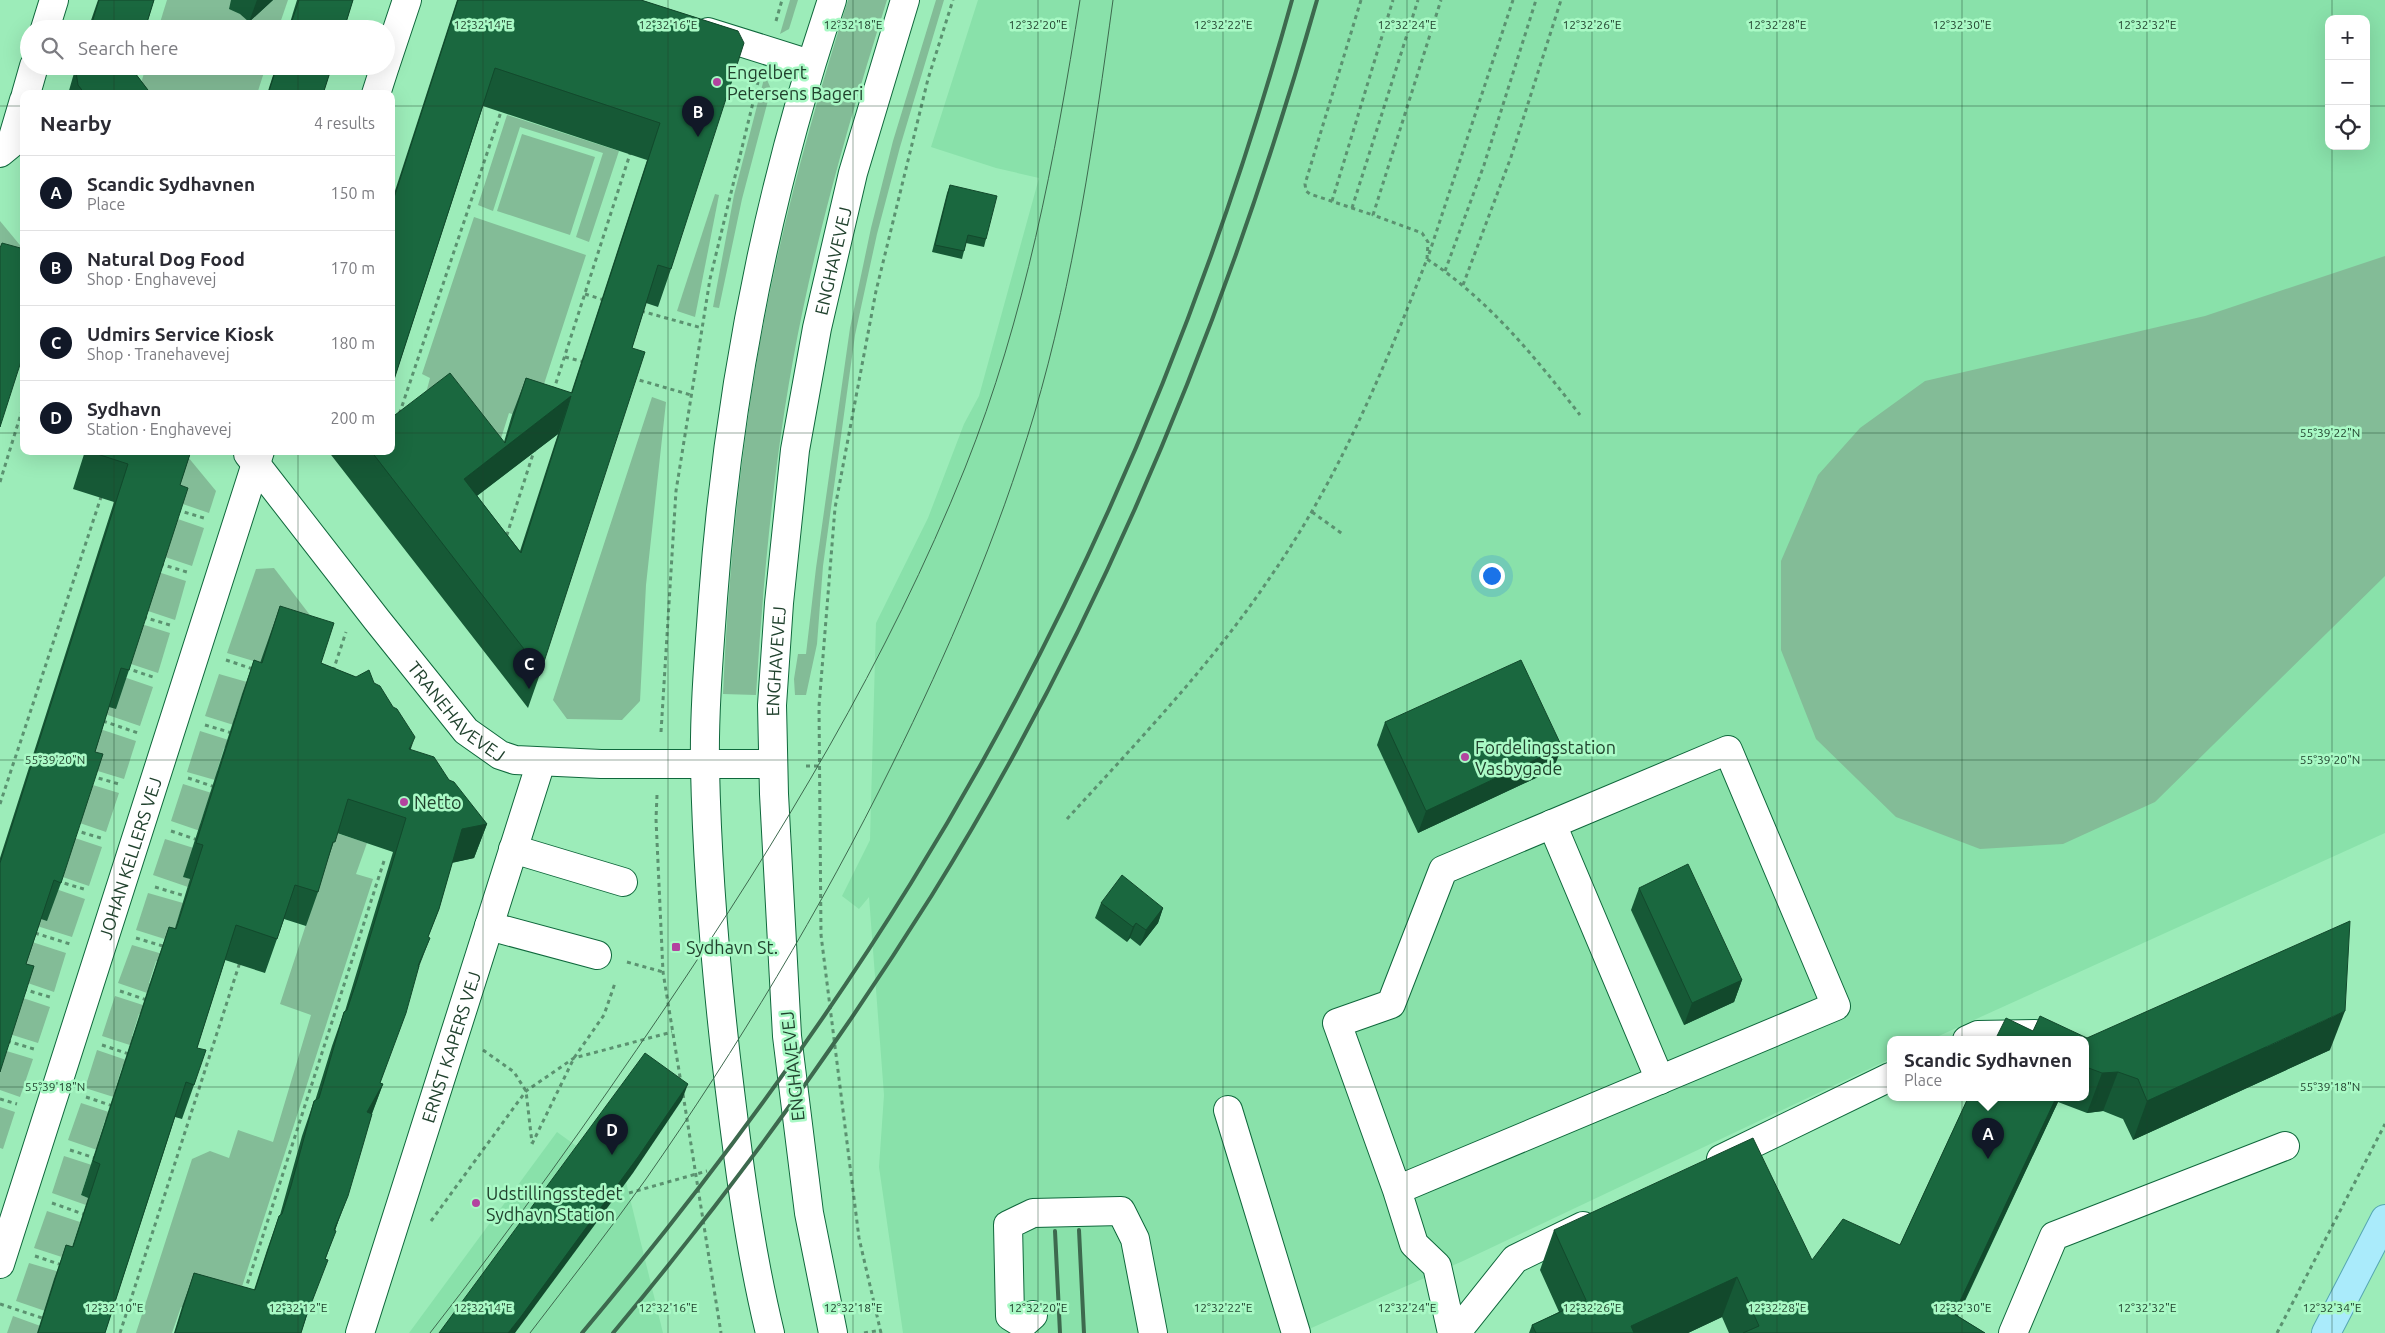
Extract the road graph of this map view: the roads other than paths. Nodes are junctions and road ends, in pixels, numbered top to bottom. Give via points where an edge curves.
1 (54, 0) edge
2 (407, 0) edge
3 (832, 0) edge
4 (905, 0) edge
5 (48, 20) edge
6 (683, 24) edge
7 (395, 37) edge
8 (810, 64) junction
9 (31, 75) edge
10 (383, 75) edge
11 (27, 90) edge
12 (377, 90) edge
13 (20, 113) edge
14 (9, 147) edge
15 (254, 456) edge
16 (541, 762) junction
17 (705, 764) junction
18 (773, 764) junction
19 (1552, 824) junction
20 (514, 849) junction
21 (623, 882) dead end
22 (489, 926) junction
23 (597, 954) dead end
24 (2064, 1033) edge
25 (1976, 1036) edge
26 (1887, 1078) edge
27 (1660, 1080) junction
28 (1228, 1110) dead end
29 (2285, 1146) dead end
30 (1703, 1168) edge
31 (1397, 1190) junction
32 (1604, 1216) edge
33 (2385, 1219) edge
34 (0, 1264) edge
35 (1034, 1315) dead end
36 (360, 1333) edge
37 (770, 1333) edge
38 (834, 1333) edge
39 (1153, 1333) edge
40 (1296, 1333) edge
41 (1452, 1333) edge
42 (1456, 1333) edge
43 (2013, 1333) edge
44 (2326, 1333) edge

1 - 5 street
2 - 7 street
3 - 8 street
4 - 18 street, ENGHAVEVEJ via 853,173 817,328 795,450 779,603 772,705
6 - 8 street
8 - 17 street via 768,224 738,382 718,536
9 - 11 street
10 - 12 street
13 - 14 street
15 - 16 street, TRANEHAVEVEJ via 466,731 500,755
15 - 34 street, JOHAN KELLERS VEJ
16 - 17 street, TRANEHAVEVEJ
16 - 20 street, ERNST KAPERS VEJ
17 - 18 street, TRANEHAVEVEJ
17 - 37 street via 710,898 739,1162 759,1289
18 - 38 street, ENGHAVEVEJ via 787,1036 809,1213
19 - 27 street
19 - 27 street via 1728,750 1740,778 1836,1006
19 - 31 street via 1443,870 1391,1004 1336,1023
20 - 21 street
20 - 22 street, ERNST KAPERS VEJ
22 - 23 street
22 - 36 street, ERNST KAPERS VEJ
24 - 25 street
26 - 30 street
27 - 31 street
28 - 40 street
29 - 43 street via 2054,1236
31 - 41 street via 1414,1244 1437,1266
32 - 42 street via 1515,1259
33 - 44 main road
35 - 39 street via 1023,1324 1010,1316 1008,1225 1034,1213 1121,1210 1135,1239

